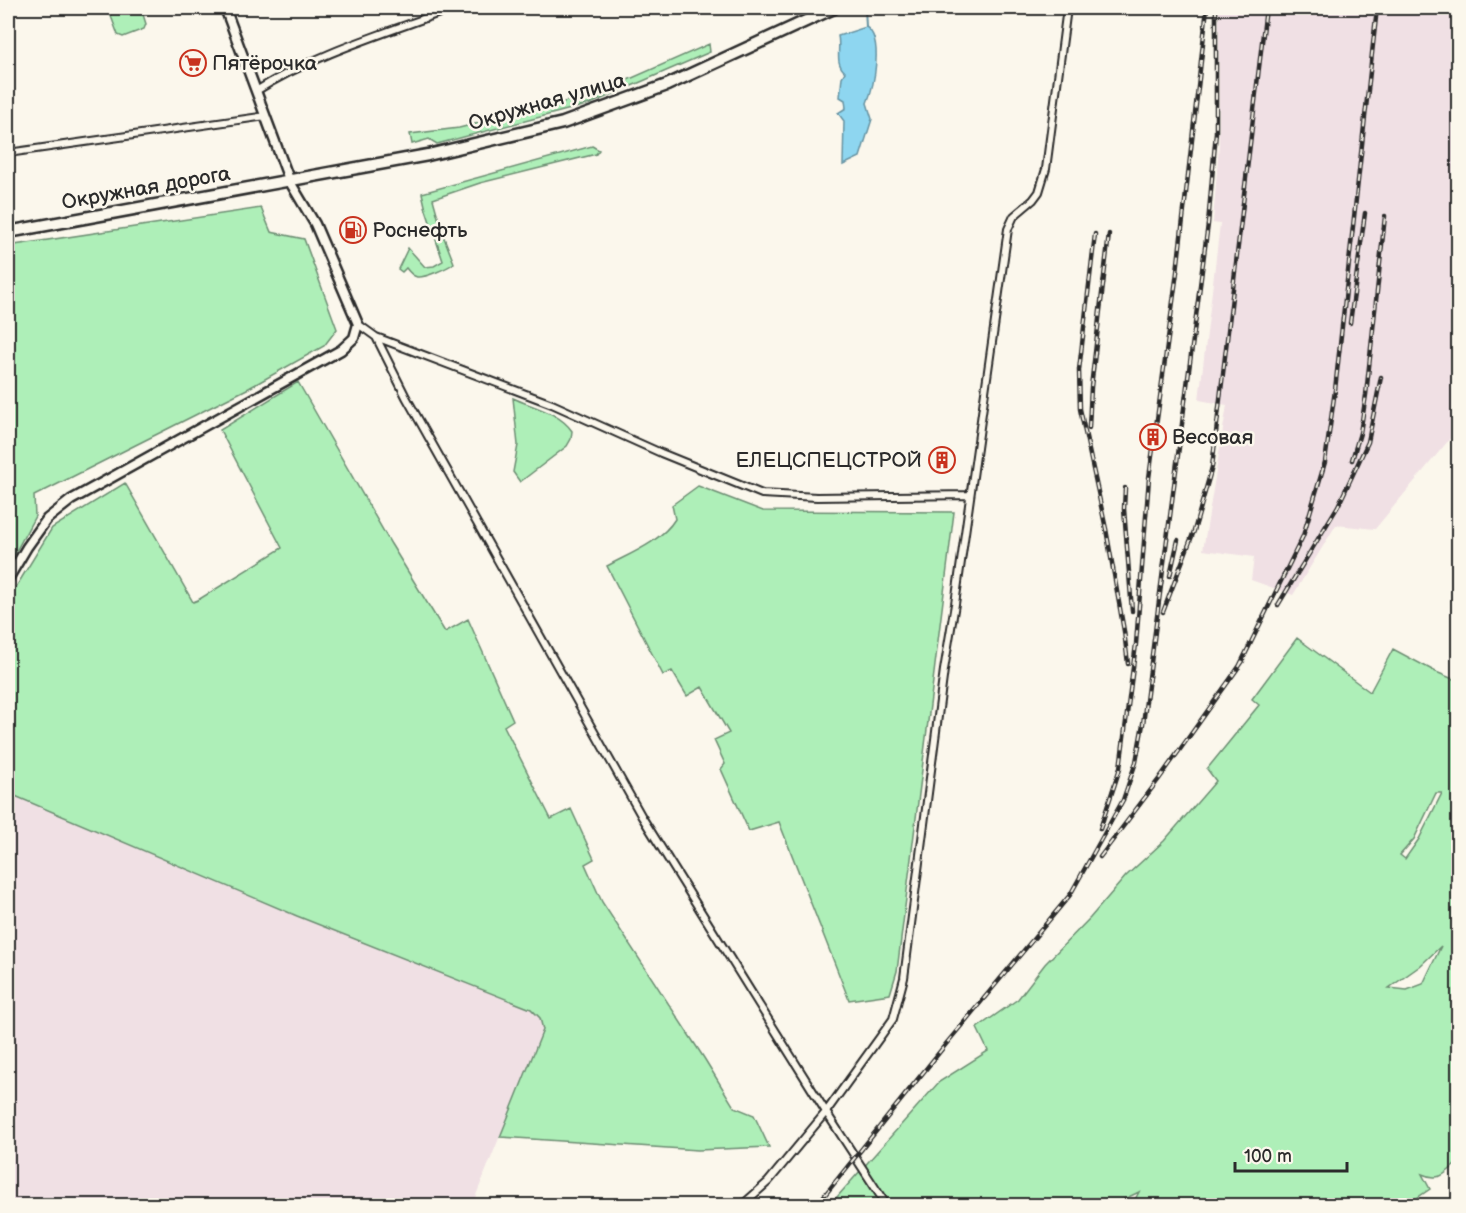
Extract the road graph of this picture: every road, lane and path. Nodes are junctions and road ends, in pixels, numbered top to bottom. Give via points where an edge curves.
1 (225, 8) edge
2 (453, 8) edge
3 (834, 8) edge
4 (1066, 8) edge
5 (256, 91) junction
6 (266, 116) junction
7 (8, 153) edge
8 (290, 182) junction
9 (8, 232) edge
10 (358, 324) junction
11 (376, 337) junction
12 (970, 495) junction
13 (8, 579) edge
14 (826, 1112) junction
15 (741, 1206) edge
16 (887, 1206) edge

1 - 5 street
2 - 5 street via 305,64
3 - 8 highway, Окружная улица via 667,85 563,123
4 - 12 street via 1046,169 1039,192 1014,216 1008,229
5 - 6 street
6 - 7 street
6 - 8 street
8 - 9 highway, Окружная дорога
8 - 10 street via 315,224
10 - 11 street
10 - 13 street via 354,338 340,350 71,500 47,519
11 - 12 street via 552,404 762,494
11 - 14 street via 642,818
12 - 14 street via 904,978 893,1019
14 - 15 street via 768,1182
14 - 16 street

